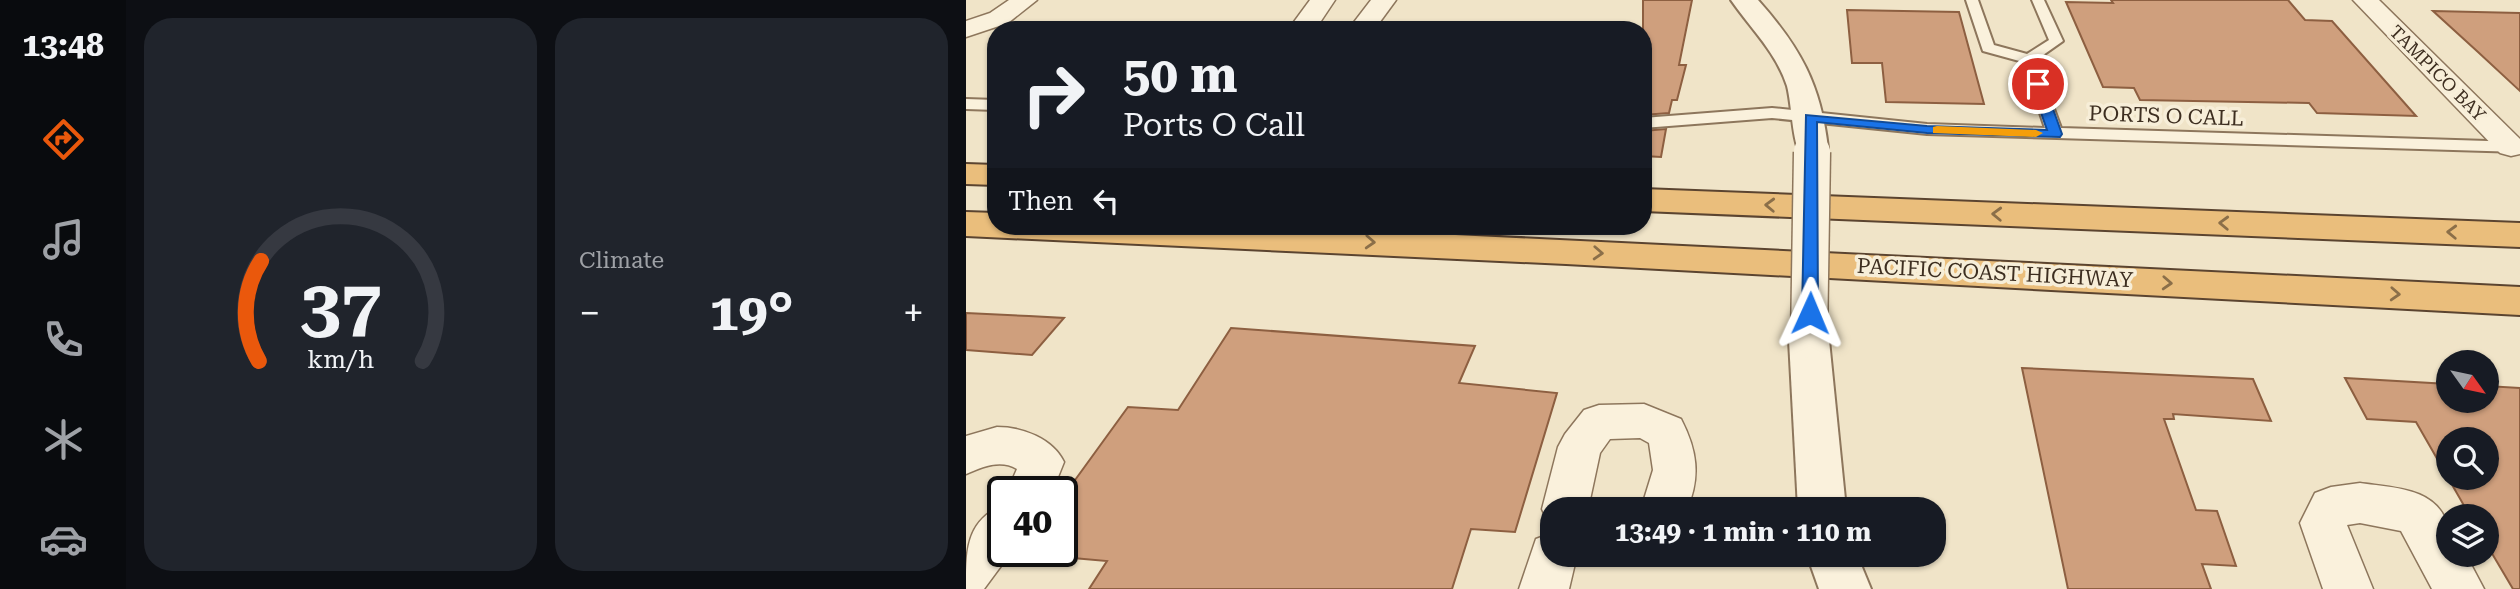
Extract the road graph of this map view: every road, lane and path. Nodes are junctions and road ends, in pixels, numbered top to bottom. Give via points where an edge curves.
1 (1025, 0) edge
2 (1323, 0) edge
3 (1384, 0) edge
4 (1744, 0) edge
5 (1972, 0) edge
6 (2038, 0) edge
7 (2365, 0) edge
8 (990, 21) edge
9 (1306, 21) edge
10 (1368, 21) edge
11 (987, 22) edge
12 (966, 29) edge
13 (2029, 59) junction
14 (966, 104) edge
15 (987, 105) edge
16 (1652, 122) edge
17 (1812, 133) junction
18 (2055, 134) junction
19 (2516, 147) edge
20 (966, 173) edge
21 (987, 174) edge
22 (1652, 200) edge
23 (966, 224) edge
24 (987, 225) edge
25 (1213, 235) edge
26 (2520, 235) edge
27 (2520, 301) edge
28 (966, 454) edge
29 (1036, 476) edge
30 (1568, 497) edge
31 (1670, 497) edge
32 (1821, 497) edge
33 (987, 547) edge
34 (1550, 567) edge
35 (1837, 567) edge
36 (966, 574) edge
37 (1544, 589) edge
38 (1845, 589) edge
39 (2348, 589) edge
40 (2459, 589) edge

1 - 8 street
2 - 9 street
3 - 10 street
4 - 17 street via 1775,34 1798,72
5 - 13 lane via 1987,48
6 - 13 lane via 2056,41
7 - 19 street, TAMPICO BAY
11 - 12 street
13 - 18 lane
14 - 15 lane
16 - 17 lane, PORTS O CALL via 1772,113
17 - 18 lane, PORTS O CALL
17 - 32 street, bridge via 1809,341
18 - 19 lane, PORTS O CALL
20 - 21 highway
26 -> 22 highway
23 - 24 highway
25 -> 27 highway, PACIFIC COAST HIGHWAY
28 - 29 street via 989,445 1020,446 1042,462
30 - 31 street via 1580,447 1600,422 1644,421 1666,431 1675,451
33 - 36 street
34 - 37 street
35 - 38 street
39 - 40 street via 2323,523 2331,507 2360,503 2415,513

